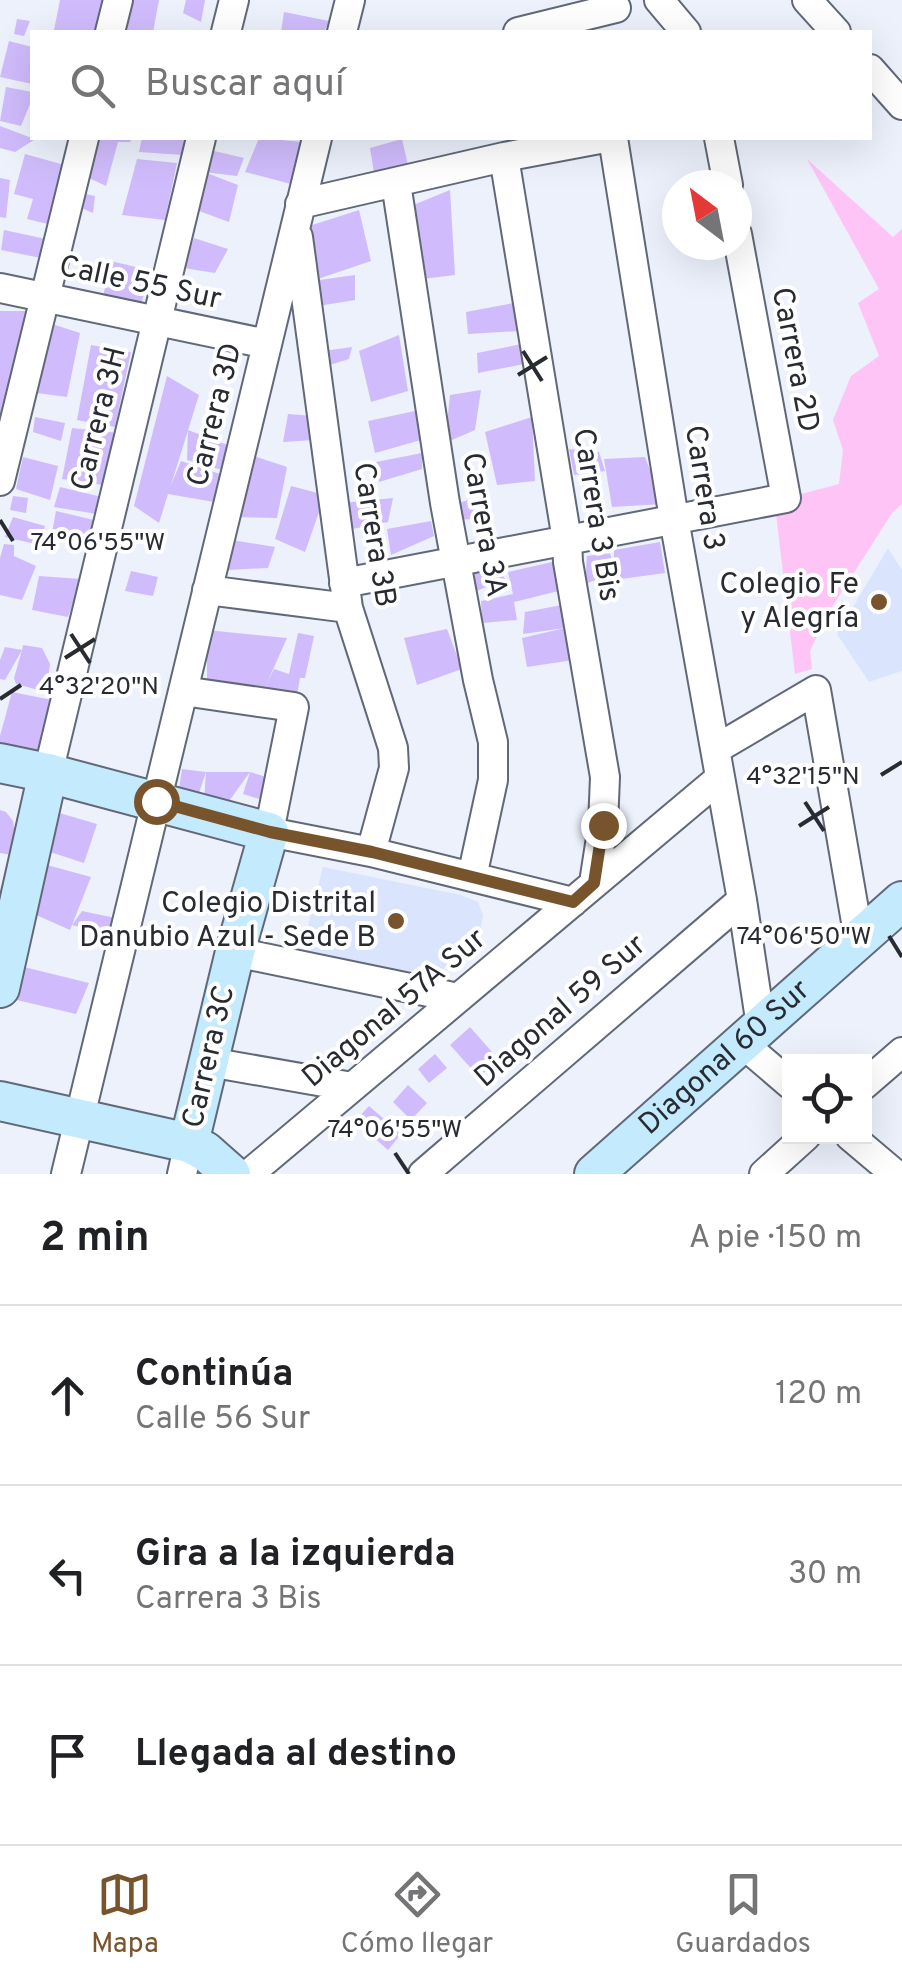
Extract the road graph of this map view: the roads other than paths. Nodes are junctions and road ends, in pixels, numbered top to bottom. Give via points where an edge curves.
1 (118, 0) edge
2 (234, 0) edge
3 (350, 0) edge
4 (659, 0) edge
5 (807, 0) edge
6 (616, 13) edge
7 (110, 30) edge
8 (226, 30) edge
9 (342, 30) edge
10 (528, 30) edge
11 (684, 30) edge
12 (834, 30) edge
13 (872, 71) edge
14 (902, 105) edge
15 (84, 140) edge
16 (201, 140) edge
17 (316, 140) edge
18 (594, 140) edge
19 (613, 140) edge
20 (719, 140) edge
21 (504, 157) junction
22 (725, 170) edge
23 (396, 183) junction
24 (298, 213) junction
25 (742, 260) edge
26 (0, 288) edge
27 (45, 297) junction
28 (157, 321) junction
29 (266, 344) junction
30 (0, 481) edge
31 (674, 519) junction
32 (567, 540) junction
33 (456, 561) junction
34 (207, 590) junction
35 (346, 596) junction
36 (182, 690) junction
37 (716, 749) junction
38 (0, 763) edge
39 (48, 774) junction
40 (720, 778) junction
41 (156, 801) junction
42 (270, 832) junction
43 (372, 852) junction
44 (472, 877) junction
45 (584, 892) junction
46 (742, 900) junction
47 (902, 902) edge
48 (859, 939) junction
49 (235, 952) junction
50 (0, 988) edge
51 (458, 998) junction
52 (752, 1034) junction
53 (902, 1052) edge
54 (209, 1062) junction
55 (782, 1073) edge
56 (872, 1079) edge
57 (352, 1087) junction
58 (0, 1101) edge
59 (79, 1119) junction
60 (797, 1144) edge
61 (859, 1144) edge
62 (186, 1158) edge
63 (66, 1174) edge
64 (231, 1174) edge
65 (248, 1174) edge
66 (422, 1174) edge
67 (594, 1174) edge
68 (764, 1174) edge
69 (894, 1174) edge

1 - 7 street
2 - 8 street
3 - 9 street
4 - 11 street
5 - 12 street
6 - 10 street
13 - 14 street
15 - 27 street
16 - 28 street, Carrera 3H
17 - 24 street, Carrera 3D
18 - 21 street
19 - 31 street, Carrera 3
20 - 22 street
21 - 23 street
21 - 32 street, Carrera 3 Bis
23 - 24 street
23 - 33 street, Carrera 3A
24 - 29 street, Carrera 3D
24 - 35 street, Carrera 3B
25 - 31 street, Carrera 2D via 786,498
26 - 27 street, Calle 55 Sur
27 - 28 street, Calle 55 Sur
27 - 30 street
28 - 29 street, Calle 55 Sur
28 - 39 street, Carrera 3H
29 - 34 street, Carrera 3D
31 - 32 street
31 - 37 street, Carrera 3
32 - 33 street
32 - 45 street, Carrera 3 Bis via 605,777 603,825
33 - 35 street
33 - 44 street, Carrera 3A via 493,742 494,780
34 - 35 street
34 - 36 street, Carrera 3D
35 - 43 street, Carrera 3B via 392,748 394,768
36 - 41 street, Carrera 3D
36 - 42 street, Carrera 3C via 294,707
37 - 40 street, Carrera 3
37 - 48 street via 816,690
38 - 39 street
39 - 41 street
39 - 50 street
40 - 45 street, Diagonal 57A Sur
40 - 46 street, Carrera 3
41 - 42 street
41 - 59 street, Carrera 3D
42 - 43 street
42 - 49 street, Carrera 3C
43 - 44 street
44 - 45 street
45 - 51 street, Diagonal 57A Sur
46 - 52 street, Carrera 3
46 - 66 street, Diagonal 59 Sur
47 - 48 street, Diagonal 60 Sur
48 - 52 street, Diagonal 60 Sur
49 - 51 street
49 - 54 street, Carrera 3C
51 - 57 street, Diagonal 57A Sur
52 - 55 street
52 - 67 street, Diagonal 60 Sur
53 - 56 street
54 - 57 street
54 - 62 street, Carrera 3C
57 - 65 street, Diagonal 57A Sur
58 - 59 street
59 - 62 street
59 - 63 street, Carrera 3D
60 - 68 street
61 - 69 street
62 - 64 street via 206,1151

